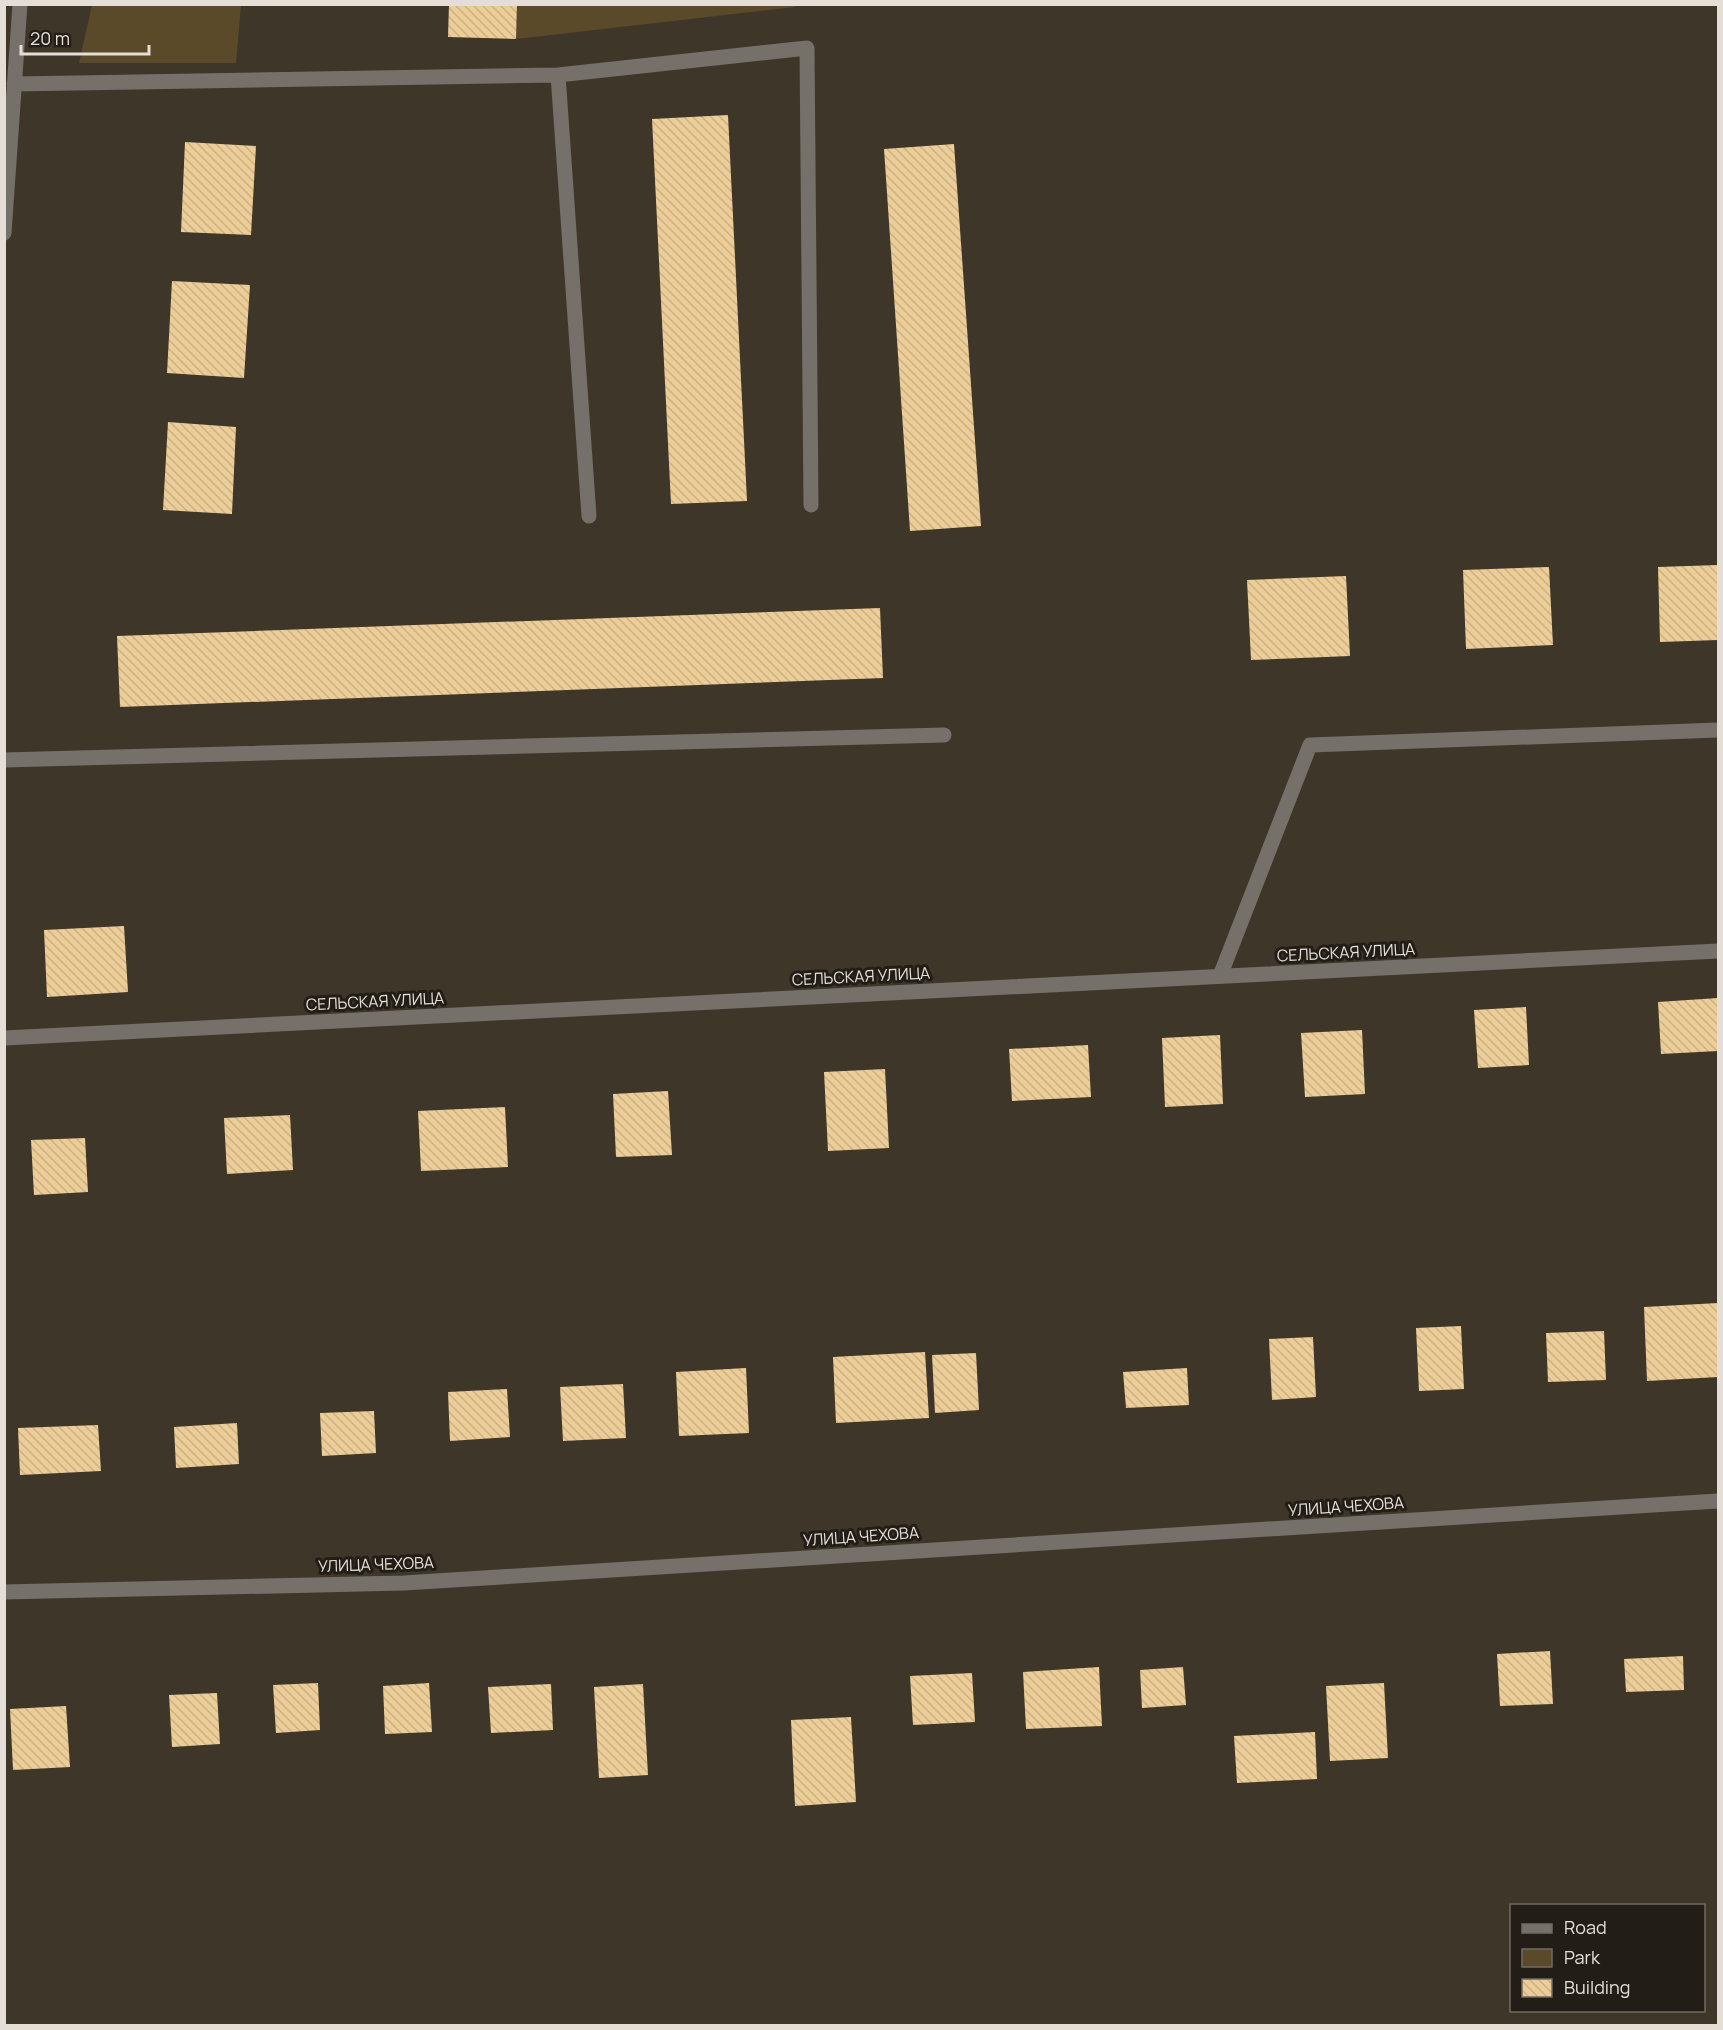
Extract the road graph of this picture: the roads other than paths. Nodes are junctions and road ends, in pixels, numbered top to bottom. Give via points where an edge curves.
1 (20, 4) edge
2 (558, 75) junction
3 (14, 84) junction
4 (4, 233) edge
5 (811, 505) dead end
6 (589, 516) dead end
7 (1719, 730) edge
8 (944, 735) dead end
9 (4, 760) edge
10 (1719, 951) edge
11 (1220, 976) junction
12 (4, 1038) edge
13 (1719, 1501) edge
14 (4, 1592) edge

1 - 3 street
2 - 3 street
2 - 5 street via 807,48
2 - 6 street
3 - 4 street
7 - 11 street via 1310,745
8 - 9 street
10 - 11 street, СЕЛЬСКАЯ УЛИЦА
11 - 12 street, СЕЛЬСКАЯ УЛИЦА
13 - 14 street, УЛИЦА ЧЕХОВА via 404,1583

